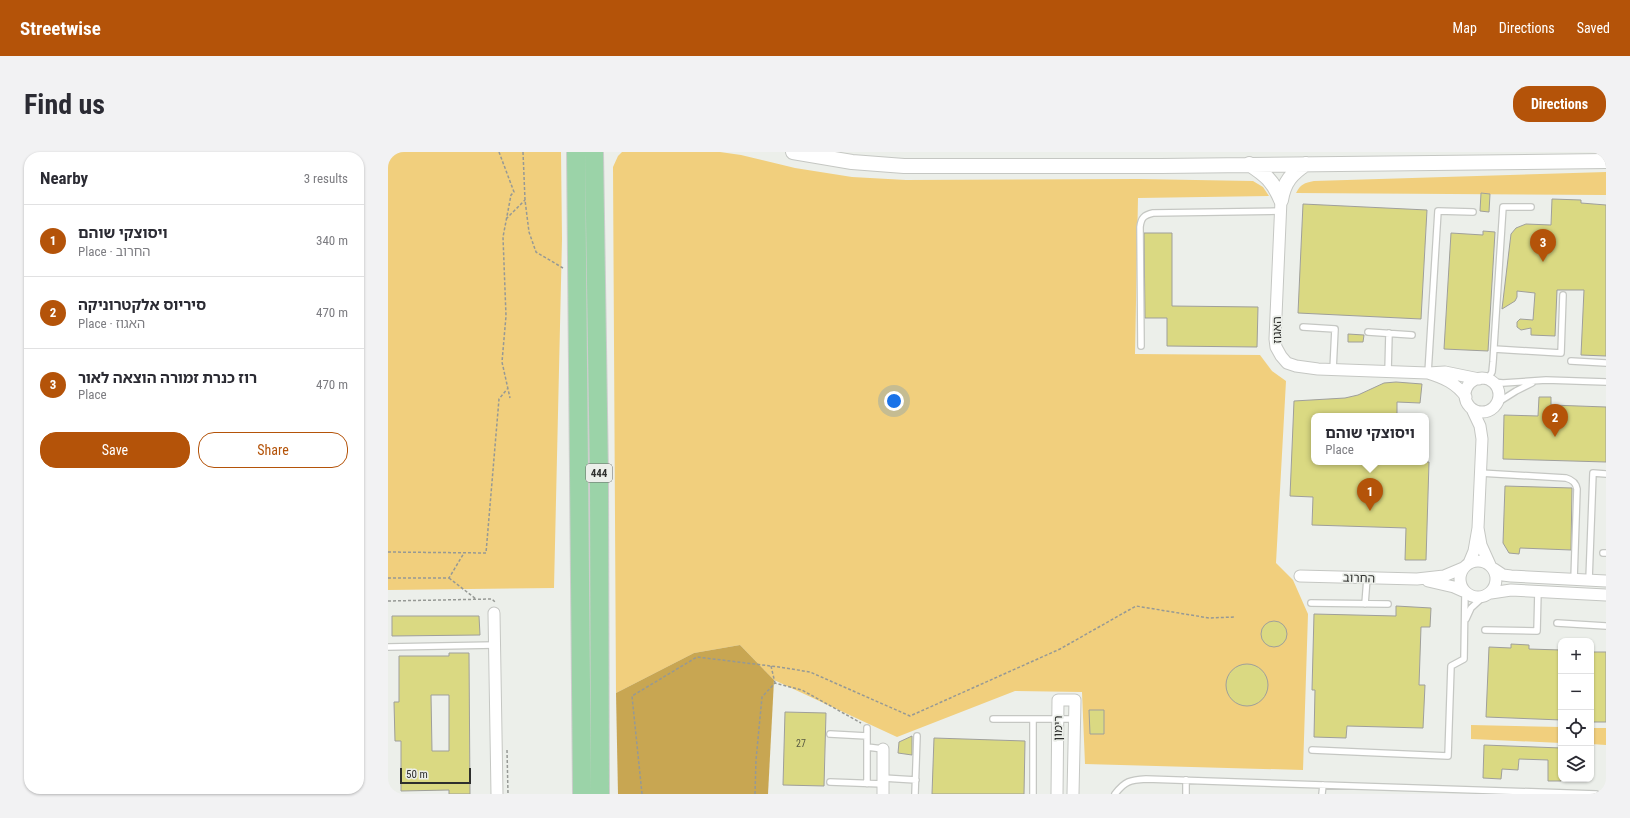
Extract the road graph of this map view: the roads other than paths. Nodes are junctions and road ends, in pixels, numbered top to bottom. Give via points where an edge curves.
1 (576, 152) edge
2 (594, 152) edge
3 (603, 152) edge
4 (793, 152) edge
5 (1606, 161) edge
6 (1249, 164) junction
7 (1306, 164) junction
8 (594, 176) junction
9 (1281, 205) junction
10 (1531, 207) dead end
11 (1473, 212) dead end
12 (1564, 295) dead end
13 (1303, 327) dead end
14 (1368, 332) dead end
15 (1389, 333) junction
16 (1412, 334) dead end
17 (1141, 346) dead end
18 (1494, 349) junction
19 (1571, 361) dead end
20 (1606, 363) edge
21 (1333, 370) junction
22 (1388, 372) junction
23 (1428, 373) junction
24 (1486, 380) junction
25 (1536, 381) junction
26 (1606, 382) edge
27 (1466, 397) junction
28 (1494, 406) junction
29 (1472, 409) junction
30 (1482, 439) junction
31 (1480, 473) junction
32 (1606, 474) edge
33 (1478, 528) junction
34 (1466, 566) junction
35 (1492, 567) junction
36 (1300, 576) dead end
37 (1367, 578) junction
38 (1417, 579) junction
39 (1574, 580) junction
40 (1589, 580) junction
41 (1606, 581) edge
42 (1464, 591) junction
43 (1538, 591) junction
44 (1487, 595) junction
45 (1606, 595) edge
46 (1311, 603) dead end
47 (1365, 604) junction
48 (1388, 604) dead end
49 (494, 613) dead end
50 (1556, 623) dead end
51 (1465, 625) junction
52 (1606, 626) edge
53 (1485, 630) dead end
54 (495, 645) junction
55 (388, 647) edge
56 (993, 719) dead end
57 (1033, 719) junction
58 (1058, 719) junction
59 (1075, 719) junction
60 (867, 728) road end
61 (830, 734) dead end
62 (867, 736) junction
63 (917, 736) dead end
64 (867, 747) junction
65 (883, 749) joint
66 (1312, 750) dead end
67 (916, 780) junction
68 (1186, 780) junction
69 (830, 782) dead end
70 (867, 784) junction
71 (883, 785) edge
72 (1323, 785) junction
73 (1543, 793) edge
74 (497, 794) edge
75 (582, 794) edge
76 (600, 794) edge
77 (915, 794) edge
78 (1033, 794) edge
79 (1057, 794) edge
80 (1073, 794) edge
81 (1115, 794) edge
82 (1186, 794) edge
83 (1322, 794) edge
84 (1596, 794) edge

1 - 75 main road, 444
2 - 8 main road, 444
3 - 8 main road
4 - 6 street via 852,162 904,166
5 - 7 street
6 - 7 street
6 - 9 street via 1274,184
7 - 9 street via 1291,175 1282,191
8 - 76 main road, 444 via 599,476
9 - 17 lane via 1153,213 1141,220
9 - 21 street, האגוז via 1276,347 1287,363 1306,368
10 - 18 lane via 1503,207
11 - 23 lane via 1438,211
12 - 18 lane via 1561,353
13 - 21 lane via 1335,329
14 - 15 lane
15 - 16 lane
15 - 22 lane
18 - 24 lane via 1492,372
19 - 20 lane
21 - 22 street, האגוז
22 - 23 street, האגוז
23 - 24 street, האגוז via 1445,372
23 - 27 street, האגוז via 1451,382 1460,388
24 - 25 lane, האגוז via 1503,383
24 - 27 street via 1471,383
24 - 28 street via 1499,392
25 - 26 lane, האגוז
25 - 28 lane, האגוז via 1516,390
27 - 29 street
28 - 29 street via 1484,412
28 - 30 street
29 - 30 street via 1480,426
30 - 31 street
31 - 33 street
31 - 39 lane via 1566,478 1576,484
32 - 40 lane via 1593,473
33 - 34 street via 1474,551
33 - 35 street via 1480,545
34 - 35 street via 1478,561
34 - 38 street, החרוב via 1444,576
34 - 42 street via 1460,579
35 - 39 street via 1512,576
35 - 44 street via 1497,582
36 - 37 street, החרוב
37 - 38 street, החרוב
37 - 47 lane
38 - 42 street, החרוב
39 - 40 street
40 - 41 street
42 - 44 street via 1474,597
42 - 51 lane
43 - 44 street via 1506,590
43 - 45 street
43 - 53 lane via 1536,631
44 - 51 lane via 1471,608
46 - 47 lane
47 - 48 lane
49 - 54 street
50 - 52 lane
51 - 66 lane via 1464,659 1451,666 1448,756
54 - 55 lane
54 - 74 street
56 - 57 lane
57 - 58 lane
57 - 78 lane
58 - 59 lane
58 - 59 street, רימון via 1058,700 1075,700
58 - 79 street, רימון
59 - 80 street, רימון
60 - 62 lane
61 - 62 lane
62 - 64 lane
63 - 67 lane
64 - 65 lane
64 - 70 lane
65 - 71 street
67 - 71 lane
67 - 77 lane
68 - 72 lane
68 - 81 lane via 1132,780 1123,784
68 - 82 lane
69 - 70 lane
70 - 71 lane
72 - 73 lane
72 - 83 lane
73 - 84 lane

